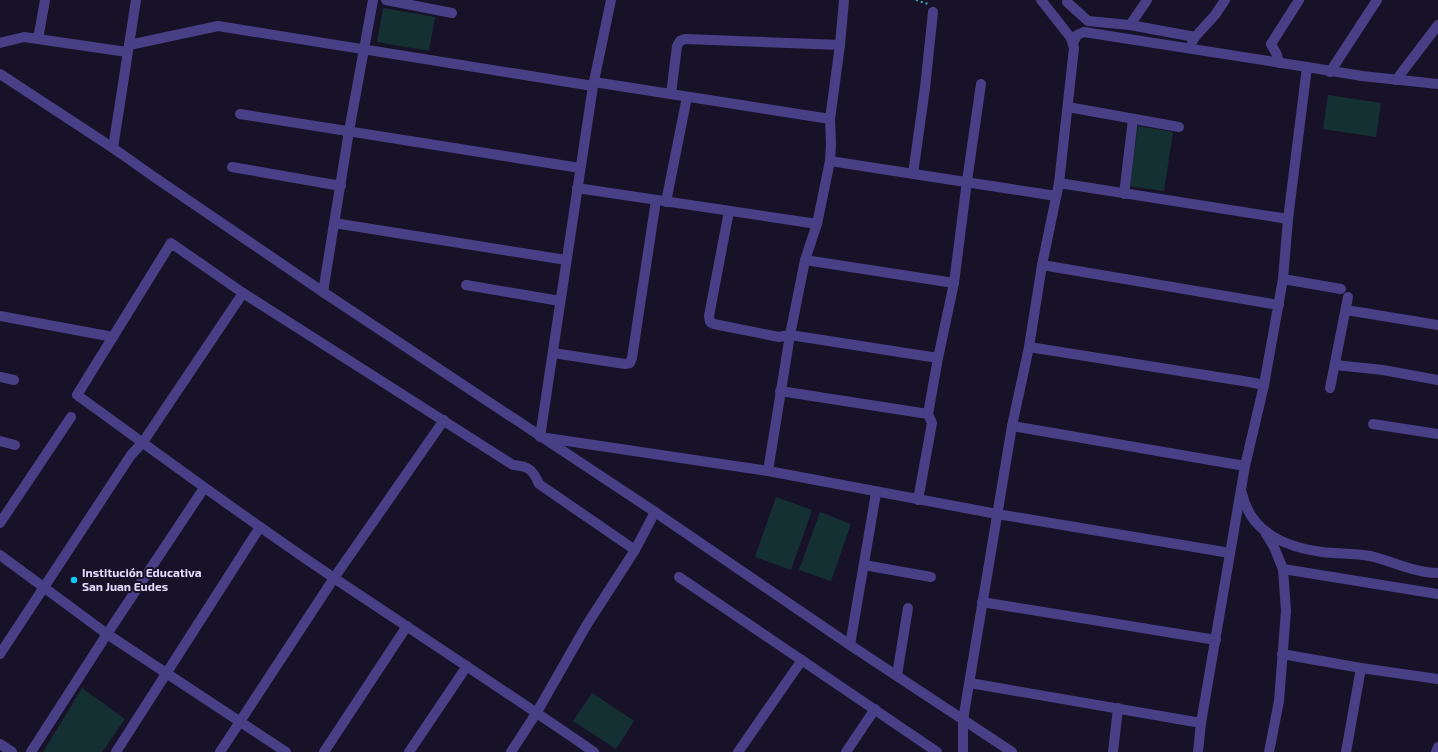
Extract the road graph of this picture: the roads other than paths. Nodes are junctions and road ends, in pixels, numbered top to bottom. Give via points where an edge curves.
1 (45, 0) edge
2 (136, 0) edge
3 (374, 0) edge
4 (386, 0) edge
5 (611, 0) edge
6 (844, 0) edge
7 (1041, 0) edge
8 (1148, 0) edge
9 (1225, 0) edge
10 (1299, 0) edge
11 (1377, 0) edge
12 (1068, 1) edge
13 (933, 12) dead end
14 (452, 13) dead end
15 (1056, 18) junction
16 (1130, 25) junction
17 (1438, 25) edge
18 (1195, 37) junction
19 (38, 39) junction
20 (0, 43) edge
21 (1074, 43) junction
22 (840, 45) junction
23 (128, 49) junction
24 (364, 49) junction
25 (1188, 49) junction
26 (1279, 63) junction
27 (1307, 67) junction
28 (1330, 72) junction
29 (0, 74) edge
30 (1396, 80) junction
31 (593, 84) junction
32 (981, 84) dead end
33 (1438, 84) edge
34 (671, 94) junction
35 (687, 97) junction
36 (1068, 107) junction
37 (240, 114) dead end
38 (830, 119) junction
39 (1133, 119) junction
40 (1179, 127) dead end
41 (349, 131) junction
42 (113, 148) junction
43 (830, 161) junction
44 (232, 167) dead end
45 (580, 168) junction
46 (913, 174) junction
47 (967, 181) junction
48 (1058, 183) junction
49 (341, 186) junction
50 (577, 188) junction
51 (1124, 194) junction
52 (1056, 196) junction
53 (661, 201) junction
54 (729, 211) junction
55 (1288, 219) junction
56 (334, 223) junction
57 (817, 224) junction
58 (566, 260) junction
59 (805, 260) junction
60 (1042, 265) junction
61 (1283, 279) junction
62 (954, 284) junction
63 (466, 285) dead end
64 (1341, 289) dead end
65 (323, 292) junction
66 (244, 293) junction
67 (1348, 297) dead end
68 (560, 301) junction
69 (1279, 305) junction
70 (1346, 310) junction
71 (0, 316) edge
72 (1438, 325) edge
73 (790, 335) junction
74 (113, 337) junction
75 (1029, 347) junction
76 (553, 354) junction
77 (938, 358) junction
78 (1335, 365) junction
79 (0, 377) edge
80 (14, 380) dead end
81 (1438, 380) edge
82 (1264, 385) junction
83 (1330, 388) dead end
84 (780, 391) junction
85 (928, 414) junction
86 (71, 417) dead end
87 (444, 420) junction
88 (1373, 424) dead end
89 (1012, 426) junction
90 (1438, 434) edge
91 (540, 437) junction
92 (0, 441) edge
93 (143, 442) junction
94 (15, 445) dead end
95 (1245, 466) junction
96 (768, 471) junction
97 (204, 488) junction
98 (1241, 489) junction
99 (876, 493) junction
100 (918, 500) junction
101 (656, 512) junction
102 (997, 514) junction
103 (0, 523) edge
104 (260, 527) junction
105 (1265, 532) junction
106 (635, 550) junction
107 (1230, 553) junction
108 (0, 555) edge
109 (864, 565) junction
110 (1283, 569) junction
111 (1438, 573) edge
112 (679, 576) dead end
113 (931, 576) dead end
114 (334, 578) junction
115 (43, 586) junction
116 (1438, 594) edge
117 (982, 602) junction
118 (908, 608) dead end
119 (407, 626) junction
120 (107, 634) junction
121 (1216, 640) junction
122 (3, 641) edge
123 (850, 645) junction
124 (0, 654) edge
125 (1282, 654) junction
126 (802, 660) junction
127 (467, 666) junction
128 (1361, 668) junction
129 (167, 672) junction
130 (897, 675) junction
131 (1438, 679) edge
132 (970, 683) junction
133 (1118, 708) junction
134 (875, 709) junction
135 (537, 712) junction
136 (963, 720) junction
137 (239, 722) junction
138 (1201, 723) junction
139 (0, 744) edge
140 (1438, 748) edge
141 (741, 749) edge
142 (12, 752) edge
143 (31, 752) edge
144 (116, 752) edge
145 (220, 752) edge
146 (286, 752) edge
147 (324, 752) edge
148 (409, 752) edge
149 (511, 752) edge
150 (594, 752) edge
151 (752, 752) edge
152 (846, 752) edge
153 (937, 752) edge
154 (964, 752) edge
155 (1012, 752) edge
156 (1113, 752) edge
157 (1198, 752) edge
158 (1268, 752) edge
159 (1346, 752) edge
160 (1436, 752) edge

1 - 19 street
2 - 23 street
3 - 24 street
4 - 14 street
5 - 31 street
6 - 22 street
7 - 15 street
8 - 16 street
9 - 18 street
10 - 26 street via 1270,44 1278,56
11 - 28 street
12 - 15 street
12 - 16 street via 1088,21
13 - 46 street
15 - 21 street
16 - 18 street
17 - 30 street
18 - 25 street
19 - 20 street via 24,37
19 - 23 street
21 - 25 street via 1077,35 1084,32
21 - 36 street
22 - 34 street via 685,39 677,46
22 - 38 street
23 - 24 street via 218,26
23 - 42 street
24 - 31 street
24 - 41 street
25 - 26 street
26 - 27 street
27 - 28 street
27 - 55 street
28 - 30 street
29 - 42 street
30 - 33 street
31 - 34 street
31 - 45 street
32 - 47 street
34 - 35 street
35 - 38 street
35 - 53 street
36 - 39 street
36 - 48 street
37 - 41 street
38 - 43 street
39 - 40 street
39 - 51 street
41 - 45 street
41 - 49 street
42 - 65 street
43 - 46 street
43 - 57 street
44 - 49 street
45 - 50 street
46 - 47 street
47 - 52 street
47 - 62 street
48 - 51 street
48 - 52 street
49 - 56 street
50 - 53 street
50 - 58 street
51 - 55 street
52 - 60 street
53 - 54 street
53 - 76 street via 630,363
54 - 57 street
54 - 73 street via 710,322 779,336
55 - 61 street
56 - 58 street
56 - 65 street
57 - 59 street
58 - 68 street
59 - 62 street
59 - 73 street
60 - 69 street
60 - 75 street
61 - 64 street
61 - 69 street
62 - 77 street
63 - 68 street
65 - 91 street
66 - 74 street via 171,243
66 - 87 street
66 - 93 street
67 - 70 street
68 - 76 street
69 - 82 street
70 - 72 street
70 - 78 street
71 - 74 street
73 - 77 street
73 - 84 street
74 - 93 street via 77,396
75 - 82 street
75 - 89 street
76 - 91 street
77 - 85 street
78 - 81 street
78 - 83 street
79 - 80 street
82 - 95 street
84 - 85 street
84 - 96 street
85 - 100 street via 932,423
86 - 103 street
87 - 106 street via 513,465 530,469 539,484
87 - 114 street
88 - 90 street
89 - 95 street
89 - 102 street
91 - 96 street
91 - 101 street
92 - 94 street
93 - 97 street
93 - 115 street via 131,455
95 - 98 street
96 - 99 street
97 - 104 street
97 - 120 street
98 - 105 street via 1244,504
98 - 107 street
99 - 100 street
99 - 109 street
100 - 102 street
101 - 106 street
101 - 123 street
102 - 107 street
102 - 117 street
104 - 114 street
104 - 129 street
105 - 110 street
105 - 111 street via 1281,541 1307,549 1369,556
106 - 135 street via 586,626
107 - 121 street
108 - 115 street
109 - 113 street
109 - 123 street
110 - 116 street
110 - 125 street via 1286,611
112 - 126 street
114 - 119 street
114 - 137 street
115 - 120 street
115 - 122 street
117 - 121 street
117 - 132 street
118 - 130 street
119 - 127 street
119 - 147 street
120 - 129 street
120 - 143 street
121 - 138 street
122 - 124 street
123 - 130 street
125 - 128 street
125 - 158 street via 1279,701
126 - 134 street
126 - 141 street
127 - 135 street
127 - 148 street
128 - 131 street
128 - 159 street
129 - 137 street
129 - 144 street
130 - 136 street
132 - 133 street
132 - 136 street
133 - 138 street
133 - 156 street
134 - 152 street
134 - 153 street
135 - 149 street
135 - 150 street
136 - 154 street
136 - 155 street
137 - 145 street
137 - 146 street
138 - 157 street
139 - 142 street
140 - 160 street
141 - 151 street

